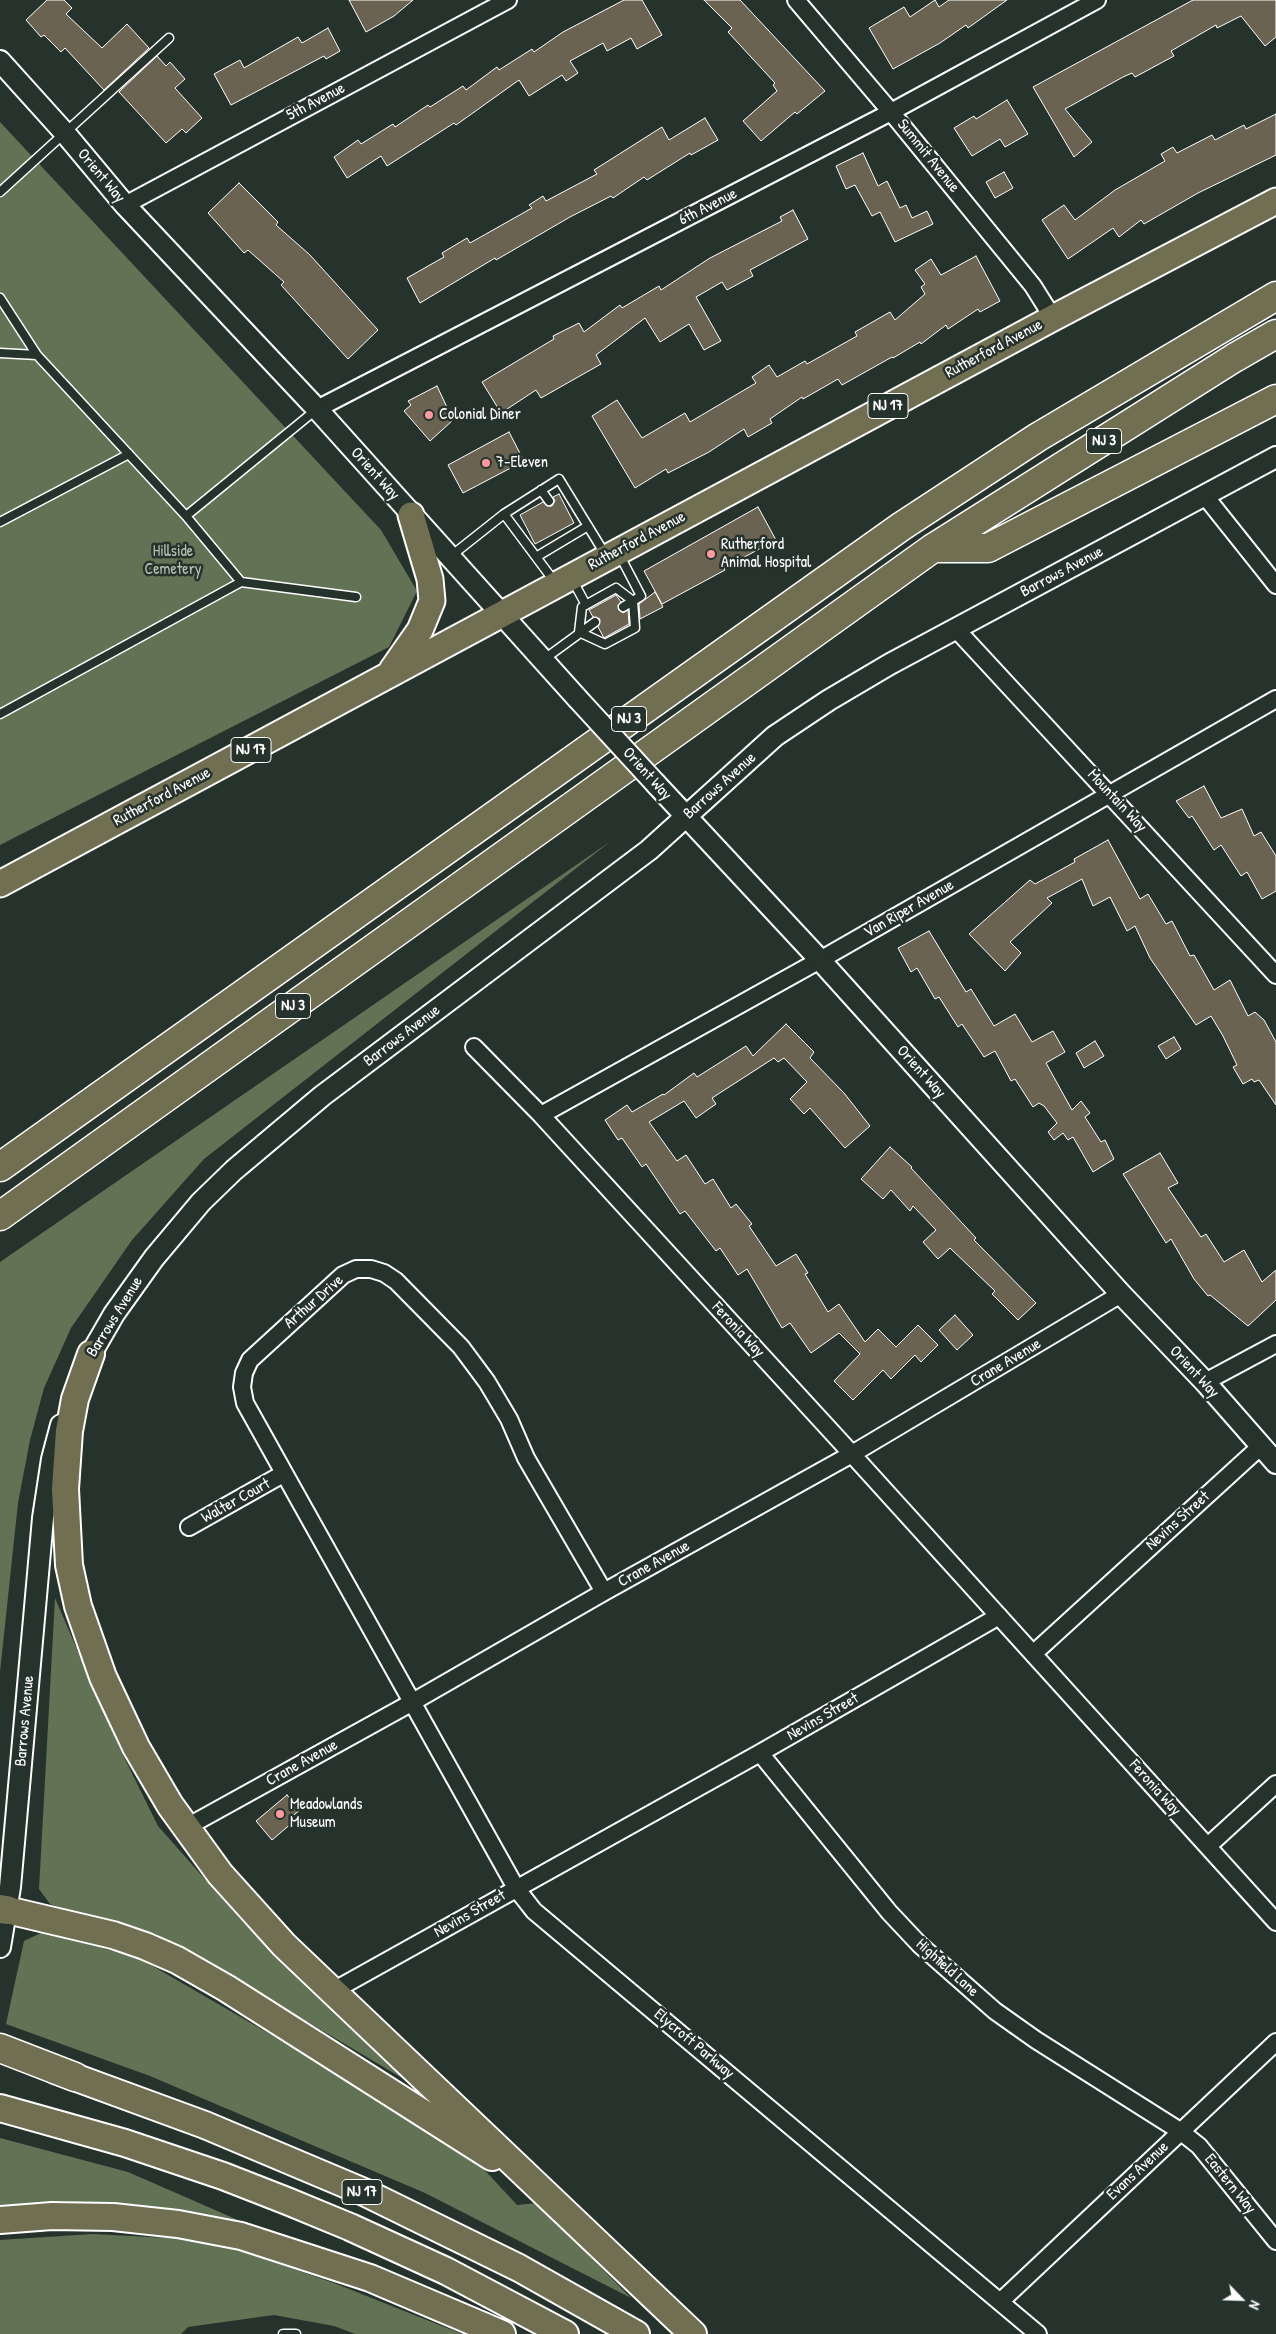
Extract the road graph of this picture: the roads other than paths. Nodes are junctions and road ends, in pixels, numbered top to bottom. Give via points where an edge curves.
1 (508, 0) edge
2 (796, 0) edge
3 (1097, 0) edge
4 (169, 38) dead end
5 (0, 61) edge
6 (891, 112) junction
7 (64, 132) junction
8 (0, 192) edge
9 (1276, 201) edge
10 (125, 205) junction
11 (1276, 296) edge
12 (0, 298) edge
13 (1053, 318) junction
14 (1276, 334) edge
15 (0, 352) edge
16 (37, 355) junction
17 (1276, 400) edge
18 (317, 409) junction
19 (129, 454) junction
20 (1276, 457) edge
21 (541, 490) junction
22 (1205, 496) junction
23 (549, 501) dead end
24 (520, 504) junction
25 (525, 512) dead end
26 (411, 514) junction
27 (504, 514) junction
28 (186, 516) junction
29 (0, 522) edge
30 (588, 526) junction
31 (933, 548) junction
32 (613, 554) junction
33 (450, 557) junction
34 (536, 557) junction
35 (564, 581) junction
36 (241, 582) junction
37 (1276, 585) edge
38 (356, 597) dead end
39 (633, 601) junction
40 (586, 605) junction
41 (623, 607) dead end
42 (502, 614) junction
43 (595, 622) dead end
44 (956, 629) junction
45 (579, 632) junction
46 (543, 660) junction
47 (384, 678) junction
48 (1276, 699) edge
49 (0, 714) edge
50 (1110, 793) junction
51 (686, 817) junction
52 (0, 884) edge
53 (820, 960) junction
54 (1276, 975) edge
55 (474, 1047) dead end
56 (541, 1115) junction
57 (0, 1167) edge
58 (0, 1216) edge
59 (1121, 1294) junction
60 (1276, 1344) edge
61 (90, 1354) junction
62 (1205, 1382) junction
63 (1261, 1446) junction
64 (852, 1454) junction
65 (1276, 1463) edge
66 (283, 1474) junction
67 (189, 1527) dead end
68 (604, 1592) junction
69 (999, 1616) junction
70 (1033, 1654) junction
71 (411, 1703) junction
72 (760, 1753) junction
73 (1276, 1784) edge
74 (185, 1828) junction
75 (1208, 1846) junction
76 (516, 1888) junction
77 (4, 1910) edge
78 (1276, 1922) edge
79 (0, 1947) edge
80 (333, 1991) junction
81 (1276, 2042) edge
82 (0, 2048) edge
83 (0, 2054) edge
84 (75, 2077) junction
85 (0, 2108) edge
86 (1180, 2131) junction
87 (557, 2202) junction
88 (0, 2220) edge
89 (1276, 2241) edge
90 (1001, 2301) junction
91 (283, 2334) edge
92 (296, 2334) edge
93 (502, 2334) edge
94 (565, 2334) edge
95 (636, 2334) edge
96 (693, 2334) edge
97 (1038, 2334) edge

1 - 10 street, 5th Avenue
2 - 6 street, Summit Avenue
3 - 6 street, 6th Avenue
4 - 7 lane
5 - 7 street, Orient Way
6 - 13 street, Summit Avenue via 1033,286
6 - 18 street, 6th Avenue
7 - 8 lane
7 - 10 street, Orient Way
9 - 13 main road, Rutherford Avenue / NJ 17
10 - 18 street, Orient Way
11 - 57 highway, NJ 3 via 1038,437 894,532
12 - 16 lane
13 - 32 main road, Rutherford Avenue / NJ 17
14 - 31 highway, NJ 3
15 - 16 lane
16 - 19 lane
17 - 31 highway via 988,548
18 - 26 street, Orient Way
18 - 28 lane
19 - 28 lane
19 - 29 lane
20 - 22 street, Barrows Avenue
21 - 23 lane
21 - 24 lane
21 - 30 lane via 559,479
22 - 37 street
22 - 44 street, Barrows Avenue
24 - 25 lane
24 - 27 lane
26 - 33 street, Orient Way
26 - 47 main road via 430,580 432,601 413,642
27 - 33 lane
27 - 34 lane
28 - 36 lane
30 - 32 lane
30 - 34 lane via 549,544
31 - 58 highway, NJ 3
32 - 35 main road, Rutherford Avenue / NJ 17
32 - 39 lane via 641,596
33 - 42 street, Orient Way
34 - 35 lane
35 - 40 lane
35 - 42 main road, Rutherford Avenue / NJ 17
36 - 38 lane
36 - 49 lane
39 - 40 lane via 616,588
39 - 41 lane
39 - 45 lane via 635,628 605,644
40 - 45 lane via 582,607
42 - 46 street, Orient Way
42 - 47 main road, Rutherford Avenue / NJ 17
43 - 45 lane
44 - 50 street, Mountain Way
44 - 51 street, Barrows Avenue via 859,682 775,736
45 - 46 lane
46 - 51 street, Orient Way, bridge
47 - 52 main road, Rutherford Avenue / NJ 17
48 - 50 street, Van Riper Avenue
50 - 53 street, Van Riper Avenue
50 - 54 street, Mountain Way
51 - 53 street, Orient Way
51 - 61 street, Barrows Avenue via 649,850 322,1096 240,1164 169,1239 126,1295
53 - 56 street, Van Riper Avenue
53 - 59 street, Orient Way
55 - 56 street, Feronia Way
56 - 64 street, Feronia Way
59 - 62 street, Orient Way
59 - 64 street, Crane Avenue
60 - 62 street
61 - 74 highway via 75,1399 69,1432 65,1489 69,1565 86,1630 103,1677 136,1747
61 - 77 street, Barrows Avenue via 63,1418 46,1493
62 - 63 street, Orient Way
63 - 65 street, Orient Way
63 - 70 street, Nevins Street
64 - 68 street, Crane Avenue
64 - 69 street, Feronia Way
66 - 67 street, Walter Court
66 - 68 street, Arthur Drive via 245,1403 242,1387 250,1360 343,1275 364,1269 384,1273 396,1281 460,1347 487,1382 509,1419 526,1458
66 - 71 street, Arthur Drive
68 - 71 street, Crane Avenue
69 - 70 street
69 - 72 street, Nevins Street
70 - 75 street, Feronia Way
71 - 74 street, Crane Avenue
71 - 76 street, Elycroft Parkway
72 - 76 street, Nevins Street
72 - 86 street, Highfield Lane via 889,1912 956,1979 1036,2040
73 - 75 street
74 - 80 highway via 261,1920
75 - 78 street, Feronia Way
76 - 80 street, Nevins Street
76 - 90 street, Elycroft Parkway via 534,1911
77 - 79 street, Barrows Avenue
77 - 87 highway via 130,1940 193,1969 481,2150
80 - 87 highway
81 - 86 street, Evans Avenue
82 - 84 highway
83 - 84 highway, NJ 17
84 - 95 highway, NJ 17 via 230,2135 364,2192 519,2268
85 - 94 highway, NJ 17 via 134,2146 287,2201 446,2271
86 - 89 street, Eastern Way via 1199,2146
86 - 90 street, Evans Avenue
87 - 96 highway
88 - 93 highway via 114,2217 178,2224 241,2236 370,2278
90 - 97 street, Elycroft Parkway
91 - 92 lane

